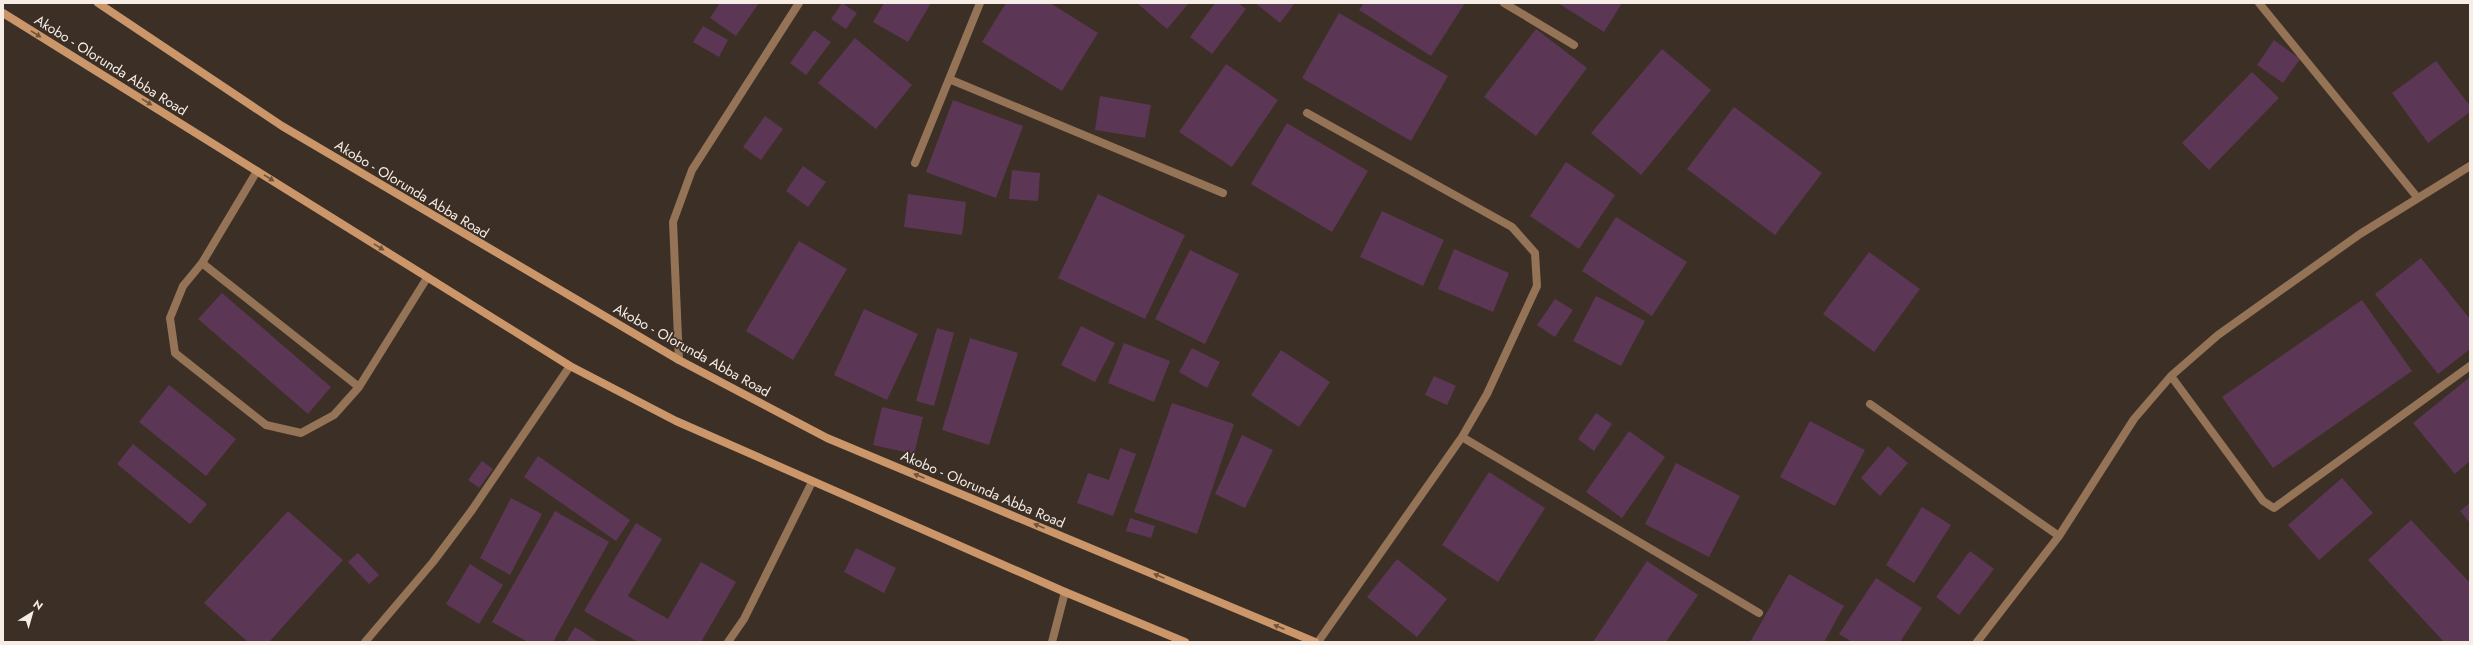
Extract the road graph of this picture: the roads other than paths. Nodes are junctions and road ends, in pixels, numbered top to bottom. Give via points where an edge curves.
1 (98, 3) edge
2 (799, 3) edge
3 (980, 3) edge
4 (1504, 3) edge
5 (2259, 3) edge
6 (3, 13) edge
7 (1574, 45) dead end
8 (949, 79) junction
9 (1307, 113) dead end
10 (916, 163) dead end
11 (2470, 166) edge
12 (257, 171) junction
13 (1223, 193) dead end
14 (2417, 197) junction
15 (202, 263) junction
16 (427, 278) junction
17 (679, 360) junction
18 (570, 366) junction
19 (2470, 366) edge
20 (2171, 376) junction
21 (358, 387) junction
22 (1870, 404) dead end
23 (1462, 437) junction
24 (812, 482) junction
25 (2059, 536) junction
26 (1065, 592) junction
27 (1759, 613) dead end
28 (365, 642) edge
29 (728, 642) edge
30 (1052, 642) edge
31 (1185, 642) edge
32 (1314, 642) edge
33 (1318, 642) edge
34 (1977, 642) edge

1 - 17 main road, Akobo - Olorunda Abba Road via 282,126
2 - 17 street via 692,170 673,222
3 - 8 street
4 - 7 street
5 - 14 street
6 -> 12 main road, Akobo - Olorunda Abba Road
8 - 10 street
8 - 13 street
9 - 23 street via 1512,228 1534,253 1537,286 1487,394
11 - 14 street
12 - 15 street
12 -> 16 main road, Akobo - Olorunda Abba Road
14 - 20 street via 2360,234 2218,335
15 - 21 street
15 - 21 street via 183,286 170,318 175,353 254,416 266,425 301,432 334,415
16 - 18 main road, Akobo - Olorunda Abba Road
16 - 21 street
32 -> 17 main road, Akobo - Olorunda Abba Road via 827,438
18 - 24 main road, Akobo - Olorunda Abba Road via 676,421
18 - 28 street via 472,510 433,562
19 - 20 street via 2274,508 2263,501
20 - 25 street via 2134,419
22 - 25 street
23 - 27 street
23 - 33 street
24 - 26 main road, Akobo - Olorunda Abba Road
24 - 29 street via 744,619
25 - 34 street
26 - 30 street
26 - 31 main road, Akobo - Olorunda Abba Road

